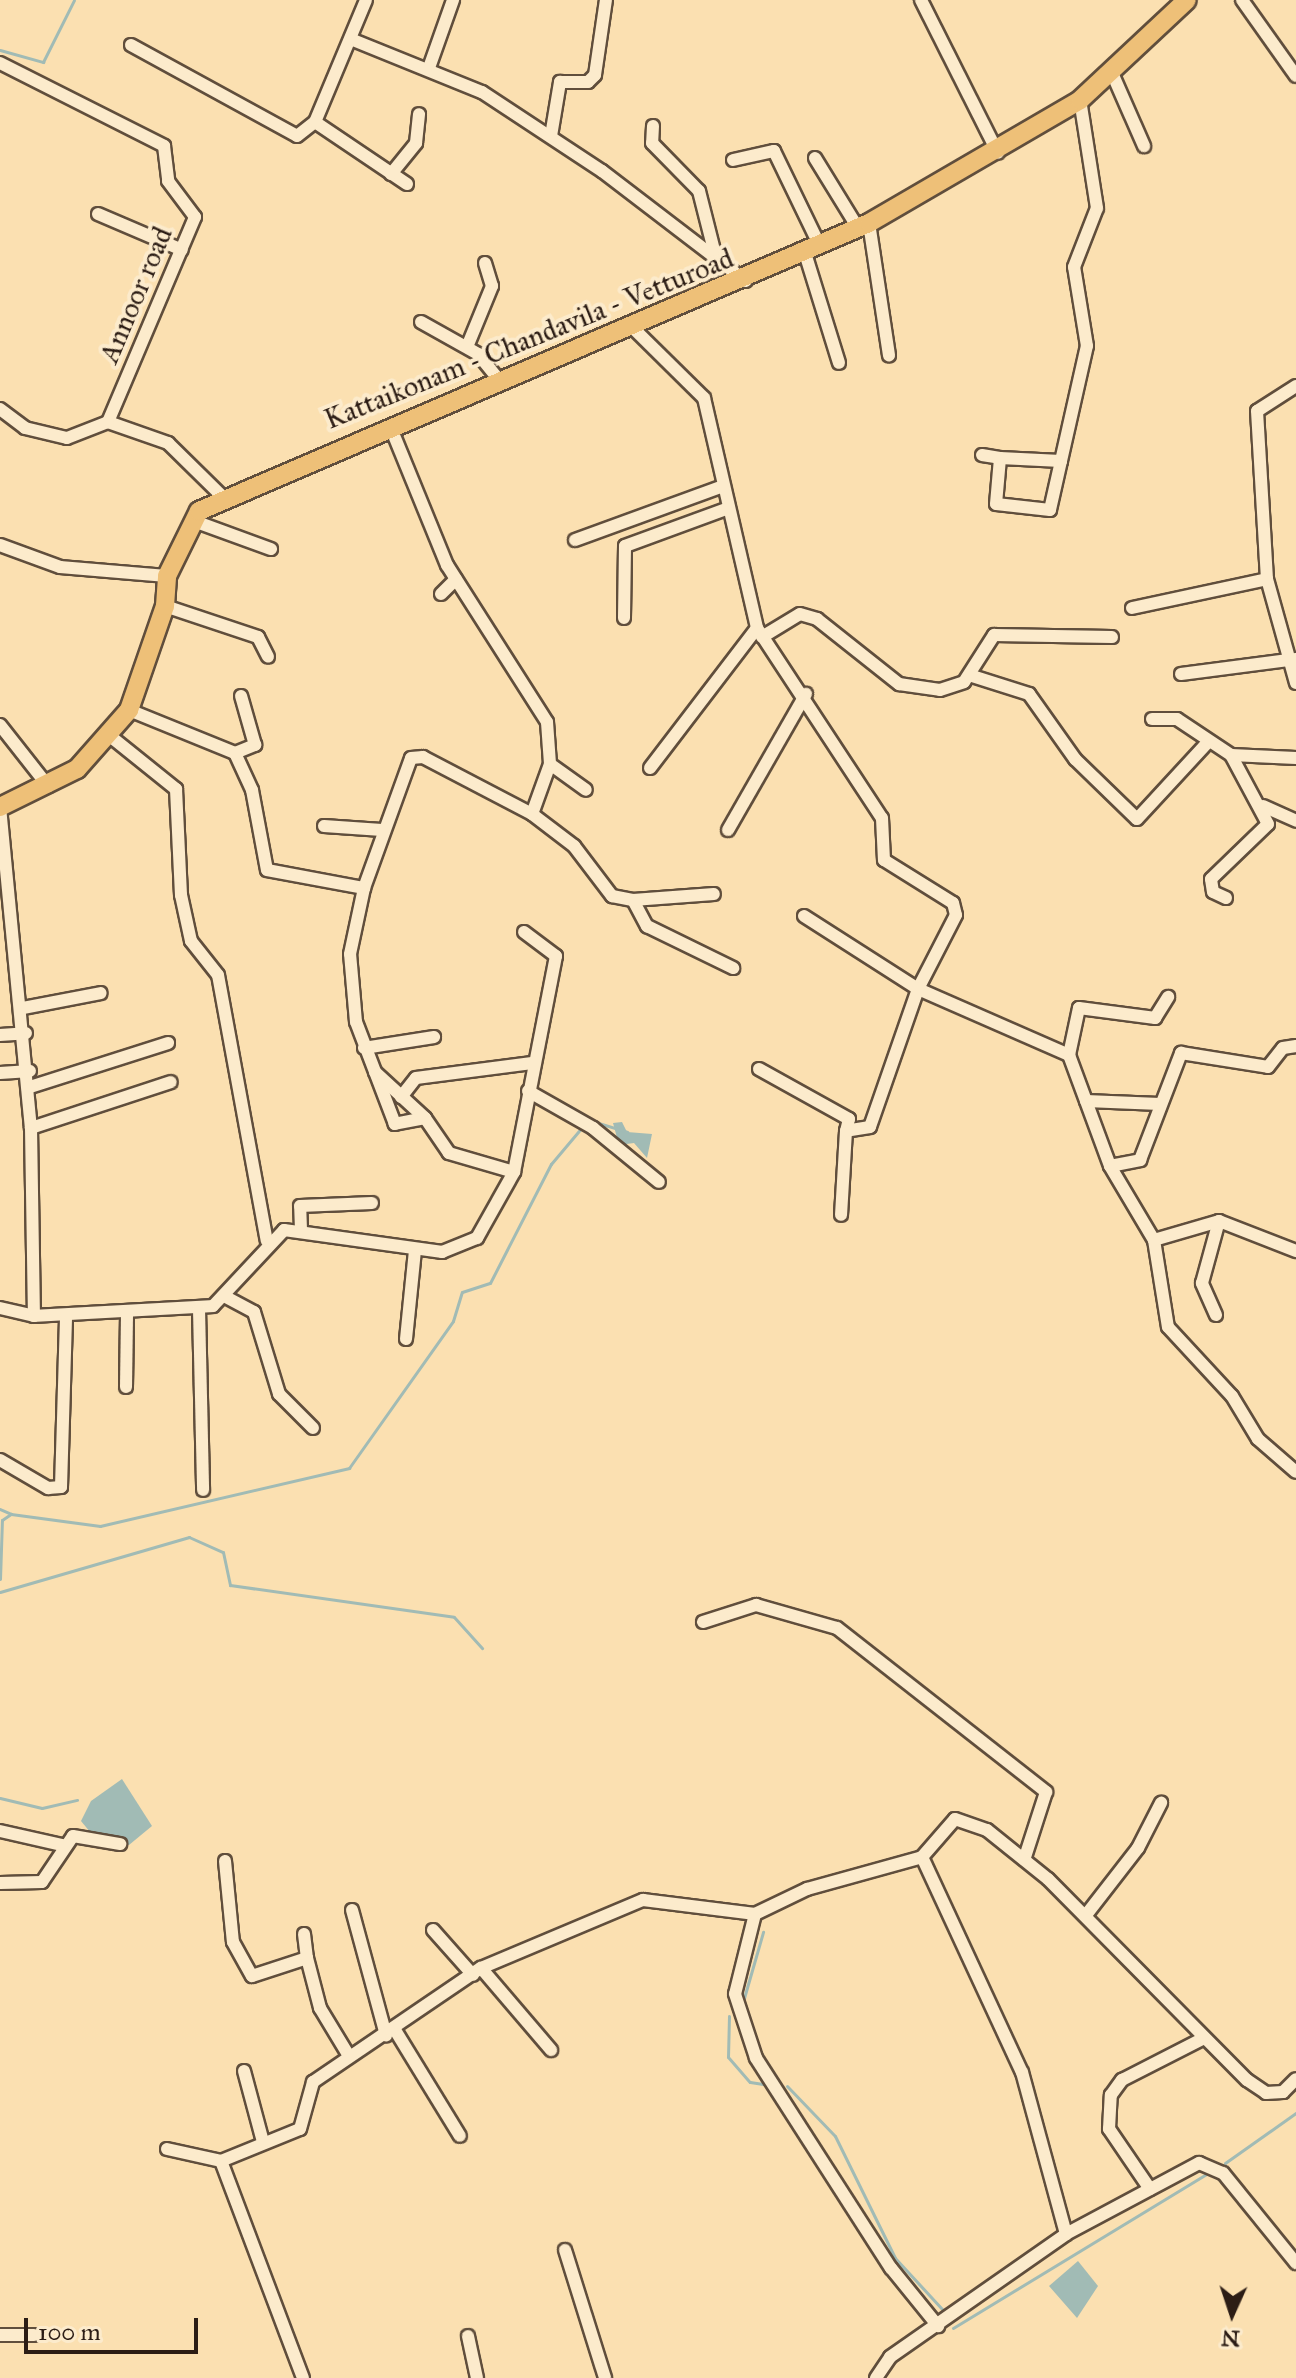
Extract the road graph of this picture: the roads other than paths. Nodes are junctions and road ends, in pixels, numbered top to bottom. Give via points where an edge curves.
1 (366, 0) edge
2 (453, 0) edge
3 (606, 0) edge
4 (921, 0) edge
5 (1187, 0) edge
6 (1242, 0) edge
7 (353, 40) junction
8 (131, 45) dead end
9 (0, 63) edge
10 (430, 65) junction
11 (1112, 73) junction
12 (1296, 76) edge
13 (1080, 100) junction
14 (419, 114) dead end
15 (315, 122) junction
16 (653, 126) dead end
17 (551, 136) junction
18 (1144, 146) dead end
19 (998, 153) junction
20 (815, 158) dead end
21 (733, 160) dead end
22 (391, 174) junction
23 (407, 184) dead end
24 (98, 214) dead end
25 (864, 226) junction
26 (182, 250) junction
27 (812, 250) junction
28 (716, 258) junction
29 (485, 263) dead end
30 (746, 281) junction
31 (421, 322) dead end
32 (632, 327) junction
33 (467, 347) junction
34 (889, 355) dead end
35 (839, 363) dead end
36 (502, 384) junction
37 (1296, 386) edge
38 (0, 409) edge
39 (108, 422) junction
40 (391, 428) junction
41 (982, 455) dead end
42 (1000, 458) junction
43 (1061, 461) junction
44 (723, 486) junction
45 (223, 497) junction
46 (726, 509) junction
47 (194, 521) junction
48 (575, 540) dead end
49 (0, 545) edge
50 (271, 549) dead end
51 (167, 576) junction
52 (456, 579) junction
53 (1267, 579) junction
54 (441, 594) dead end
55 (165, 606) junction
56 (1132, 608) dead end
57 (624, 618) dead end
58 (760, 633) junction
59 (1112, 637) dead end
60 (268, 657) dead end
61 (1292, 658) edge
62 (1181, 674) dead end
63 (969, 675) junction
64 (1296, 683) edge
65 (806, 694) junction
66 (241, 696) dead end
67 (129, 710) junction
68 (1152, 719) dead end
69 (0, 725) edge
70 (110, 736) junction
71 (1209, 741) junction
72 (235, 753) junction
73 (1231, 755) junction
74 (1296, 758) edge
75 (550, 764) junction
76 (650, 768) dead end
77 (48, 786) junction
78 (586, 790) dead end
79 (1263, 806) junction
80 (0, 807) edge
81 (532, 814) junction
82 (1296, 821) edge
83 (324, 826) dead end
84 (382, 830) junction
85 (728, 830) dead end
86 (364, 888) junction
87 (714, 894) dead end
88 (1226, 898) dead end
89 (633, 900) junction
90 (804, 916) dead end
91 (524, 932) dead end
92 (733, 968) dead end
93 (918, 989) junction
94 (101, 993) dead end
95 (1168, 997) dead end
96 (23, 1008) junction
97 (26, 1033) junction
98 (0, 1035) edge
99 (434, 1037) dead end
100 (168, 1043) dead end
101 (1296, 1046) edge
102 (364, 1048) junction
103 (1069, 1055) junction
104 (532, 1063) junction
105 (370, 1067) junction
106 (759, 1069) dead end
107 (30, 1071) junction
108 (0, 1073) edge
109 (171, 1082) dead end
110 (30, 1087) junction
111 (528, 1091) junction
112 (401, 1097) junction
113 (1086, 1101) junction
114 (1160, 1104) junction
115 (425, 1118) junction
116 (31, 1128) junction
117 (846, 1131) junction
118 (1110, 1166) junction
119 (514, 1172) junction
120 (659, 1182) dead end
121 (372, 1203) dead end
122 (841, 1215) dead end
123 (1219, 1221) junction
124 (301, 1230) junction
125 (1154, 1240) junction
126 (267, 1241) junction
127 (415, 1250) junction
128 (1296, 1251) edge
129 (224, 1296) junction
130 (0, 1308) edge
131 (199, 1309) junction
132 (127, 1312) junction
133 (66, 1315) junction
134 (1216, 1315) dead end
135 (34, 1316) junction
136 (406, 1339) dead end
137 (126, 1387) dead end
138 (313, 1428) dead end
139 (0, 1460) edge
140 (1296, 1472) edge
141 (203, 1490) dead end
142 (703, 1622) dead end
143 (1161, 1803) dead end
144 (0, 1831) edge
145 (120, 1844) dead end
146 (62, 1845) junction
147 (922, 1857) junction
148 (1024, 1860) junction
149 (225, 1861) dead end
150 (0, 1883) edge
151 (352, 1910) dead end
152 (755, 1914) junction
153 (1086, 1915) junction
154 (433, 1930) dead end
155 (304, 1934) dead end
156 (307, 1958) junction
157 (477, 1972) junction
158 (390, 2032) junction
159 (1204, 2038) junction
160 (551, 2050) dead end
161 (349, 2056) junction
162 (244, 2071) dead end
163 (1296, 2079) edge
164 (460, 2136) dead end
165 (263, 2142) junction
166 (167, 2149) dead end
167 (221, 2161) junction
168 (1150, 2189) junction
169 (1066, 2234) junction
170 (565, 2250) dead end
171 (1296, 2263) edge
172 (938, 2326) junction
173 (0, 2335) edge
174 (34, 2335) dead end
175 (468, 2336) dead end
176 (303, 2378) edge
177 (477, 2378) edge
178 (605, 2378) edge
179 (876, 2378) edge

1 - 7 street
2 - 10 street
3 - 17 street via 595,75 560,82
4 - 19 street
5 - 11 main road, Kattaikonam - Chandavila - Vetturoad
6 - 12 street
7 - 10 street
7 - 15 street
8 - 15 street via 297,136
9 - 26 street, Annoor road via 164,146 168,181 194,207
10 - 17 street
11 - 13 main road, Kattaikonam - Chandavila - Vetturoad
11 - 18 street
13 - 19 main road, Kattaikonam - Chandavila - Vetturoad
13 - 43 street via 1097,208 1074,267 1087,346
14 - 22 street via 416,143
15 - 22 street
16 - 28 street via 652,143 699,191
17 - 28 street
19 - 25 main road, Kattaikonam - Chandavila - Vetturoad
20 - 25 street
21 - 27 street via 774,151
22 - 23 street
24 - 26 street
25 - 27 main road, Kattaikonam - Chandavila - Vetturoad
25 - 34 street
26 - 39 street, Annoor road
27 - 30 main road, Kattaikonam - Chandavila - Vetturoad
27 - 35 street
28 - 30 street
29 - 33 street via 492,286
30 - 32 main road, Kattaikonam - Chandavila - Vetturoad
31 - 33 street
32 - 36 main road, Kattaikonam - Chandavila - Vetturoad
32 - 44 street via 704,398
33 - 36 street
36 - 40 main road, Kattaikonam - Chandavila - Vetturoad
37 - 53 street via 1257,411
38 - 39 street via 25,428 67,438
39 - 45 street via 168,443
40 - 45 main road, Kattaikonam - Chandavila - Vetturoad
40 - 52 street
41 - 42 street
42 - 43 street
42 - 43 street via 996,504 1032,510 1050,510
44 - 46 street
44 - 48 street
45 - 47 main road, Kattaikonam - Chandavila - Vetturoad
46 - 57 street via 625,546
46 - 58 street
47 - 50 street
47 - 51 main road, Kattaikonam - Chandavila - Vetturoad
49 - 51 street via 60,567
51 - 55 main road, Kattaikonam - Chandavila - Vetturoad
52 - 54 street
52 - 75 street via 547,722
53 - 56 street
53 - 61 street
55 - 60 street via 258,637
55 - 67 main road, Kattaikonam - Chandavila - Vetturoad
58 - 63 street via 800,614 817,619 899,684 940,690
58 - 65 street
58 - 76 street
59 - 63 street via 994,635
61 - 62 street
61 - 64 street
63 - 71 street via 1029,694 1075,759 1137,819
65 - 85 street
65 - 93 street via 882,818 884,860 953,903 956,915
66 - 72 street via 255,745
67 - 70 main road, Kattaikonam - Chandavila - Vetturoad
67 - 72 street
68 - 71 street via 1177,719
69 - 77 street
70 - 77 main road, Kattaikonam - Chandavila - Vetturoad
70 - 126 street via 176,789 181,895 191,941 218,975
71 - 73 street
72 - 86 street via 252,790 267,870
73 - 74 street
73 - 79 street
75 - 78 street
75 - 81 street
77 - 80 main road, Kattaikonam - Chandavila - Vetturoad
79 - 82 street
79 - 88 street via 1265,831 1211,879 1213,892
80 - 96 street
81 - 84 street via 423,757 411,758
81 - 89 street via 574,846 612,896
83 - 84 street
84 - 86 street
86 - 102 street via 350,954
87 - 89 street
89 - 92 street via 647,926
90 - 93 street
91 - 104 street via 556,956
93 - 103 street
93 - 117 street via 870,1127
94 - 96 street
95 - 103 street via 1155,1018 1079,1008
96 - 97 street
97 - 98 street
97 - 107 street
99 - 102 street
100 - 110 street
101 - 114 street via 1283,1048 1268,1067 1181,1053
102 - 105 street
103 - 113 street
104 - 111 street
104 - 112 street via 416,1078
105 - 112 street
105 - 115 street via 395,1124
106 - 117 street via 849,1119
107 - 108 street
107 - 110 street
109 - 116 street
110 - 116 street
111 - 119 street
111 - 120 street via 593,1128
112 - 115 street
113 - 114 street
113 - 118 street
114 - 118 street via 1140,1160
115 - 119 street via 449,1153
116 - 135 street
117 - 122 street
118 - 125 street
119 - 127 street via 477,1238 442,1252
121 - 124 street via 300,1206
123 - 125 street
123 - 128 street
123 - 134 street via 1202,1283
124 - 126 street
124 - 127 street
125 - 140 street via 1168,1327 1232,1396 1258,1439
126 - 129 street
127 - 136 street
129 - 131 street
129 - 138 street via 254,1312 279,1394
130 - 135 street
131 - 132 street
131 - 141 street
132 - 133 street
132 - 137 street
133 - 135 street
133 - 139 street via 61,1487 48,1488
142 - 148 street via 756,1605 837,1628 1046,1792
143 - 153 street via 1138,1848
144 - 146 street
145 - 146 street via 73,1836
146 - 150 street via 42,1882
147 - 148 street via 955,1819 987,1830
147 - 152 street via 807,1889
147 - 169 street via 1022,2072
148 - 153 street
149 - 156 street via 233,1942 252,1976
151 - 158 street
152 - 157 street via 643,1900
152 - 172 street via 735,1994 756,2058 891,2268
153 - 159 street
154 - 157 street
155 - 156 street
156 - 161 street via 320,2008
157 - 158 street
157 - 160 street
158 - 161 street
158 - 164 street
159 - 163 street via 1266,2093 1283,2092
159 - 168 street via 1122,2080 1111,2095 1109,2129
161 - 165 street via 307,2090 300,2129
162 - 165 street
165 - 167 street
166 - 167 street
167 - 176 street
168 - 169 street
168 - 171 street via 1211,2164
169 - 172 street
170 - 178 street
172 - 179 street via 890,2357
173 - 174 street
175 - 177 street

